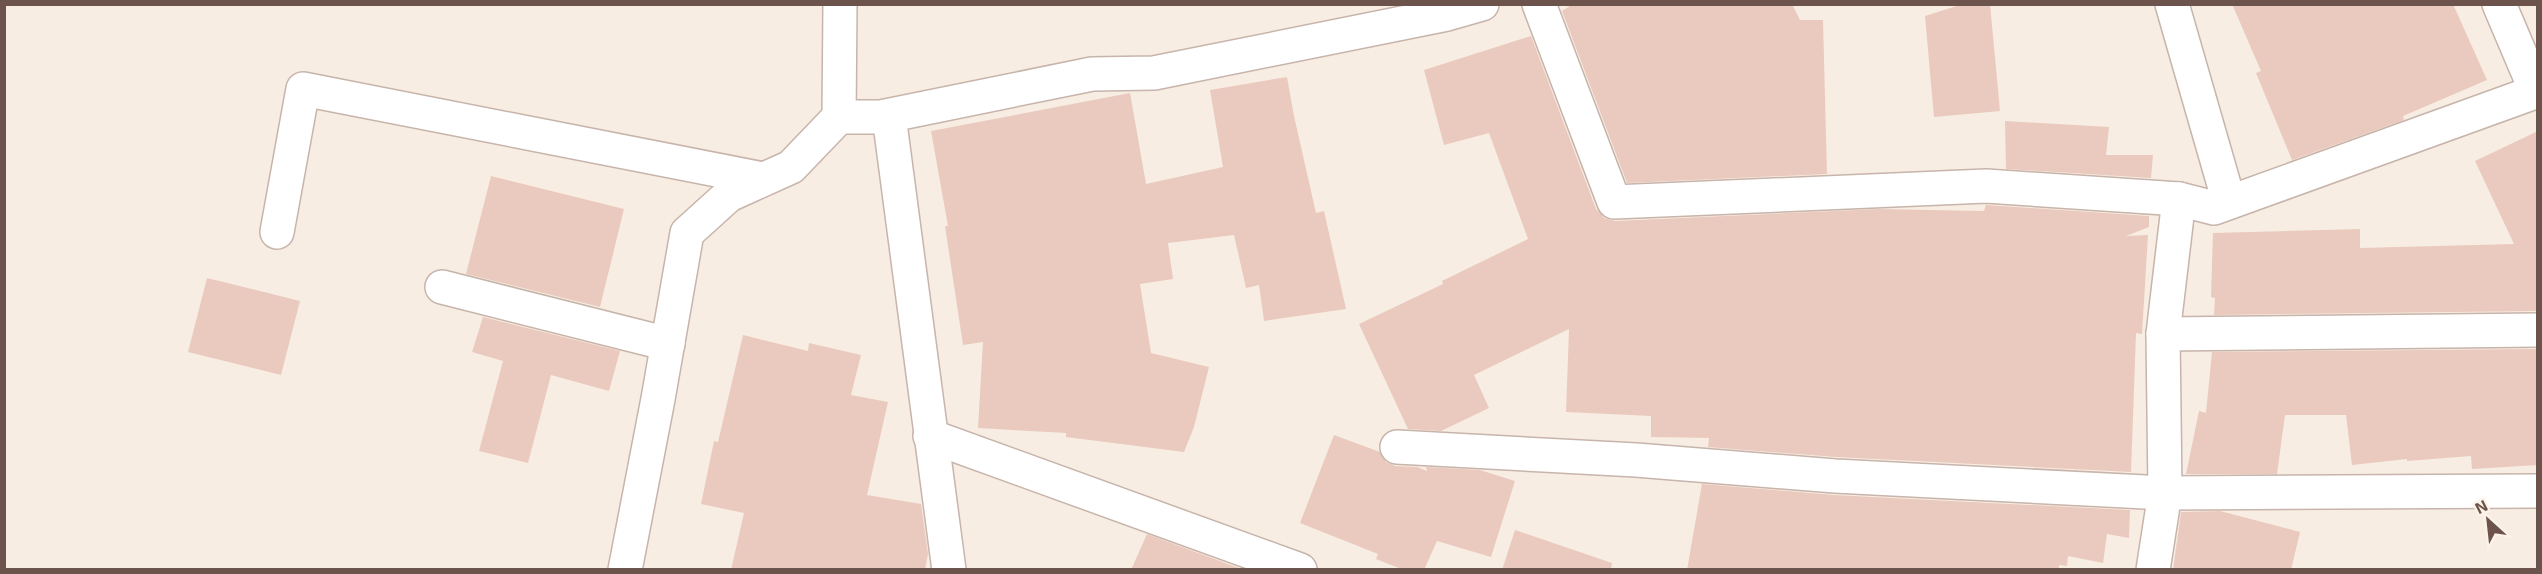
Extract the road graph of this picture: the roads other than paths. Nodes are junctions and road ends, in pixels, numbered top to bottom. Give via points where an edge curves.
1 (840, 4) edge
2 (1482, 4) edge
3 (1539, 4) edge
4 (2172, 4) edge
5 (2499, 4) edge
6 (2537, 91) edge
7 (889, 116) junction
8 (839, 117) junction
9 (763, 179) junction
10 (2179, 199) junction
11 (2229, 202) junction
12 (277, 232) dead end
13 (442, 287) dead end
14 (2538, 330) edge
15 (2163, 334) junction
16 (668, 344) junction
17 (930, 436) junction
18 (1397, 447) dead end
19 (2538, 491) edge
20 (2165, 493) junction
21 (624, 570) edge
22 (949, 570) edge
23 (1300, 570) edge
24 (2153, 570) edge

1 - 8 street
2 - 7 street via 1154,73 1092,74
3 - 10 street via 1614,202 1986,186
4 - 11 street
5 - 6 street
6 - 11 street
7 - 8 street
7 - 17 street
8 - 9 street via 791,167
9 - 12 street via 303,89
9 - 16 street via 729,195 687,233
10 - 11 street via 2214,207
10 - 15 street
13 - 16 street
14 - 15 street
15 - 20 street
16 - 21 street
17 - 22 street
17 - 23 street
18 - 20 street
19 - 20 street
20 - 24 street

